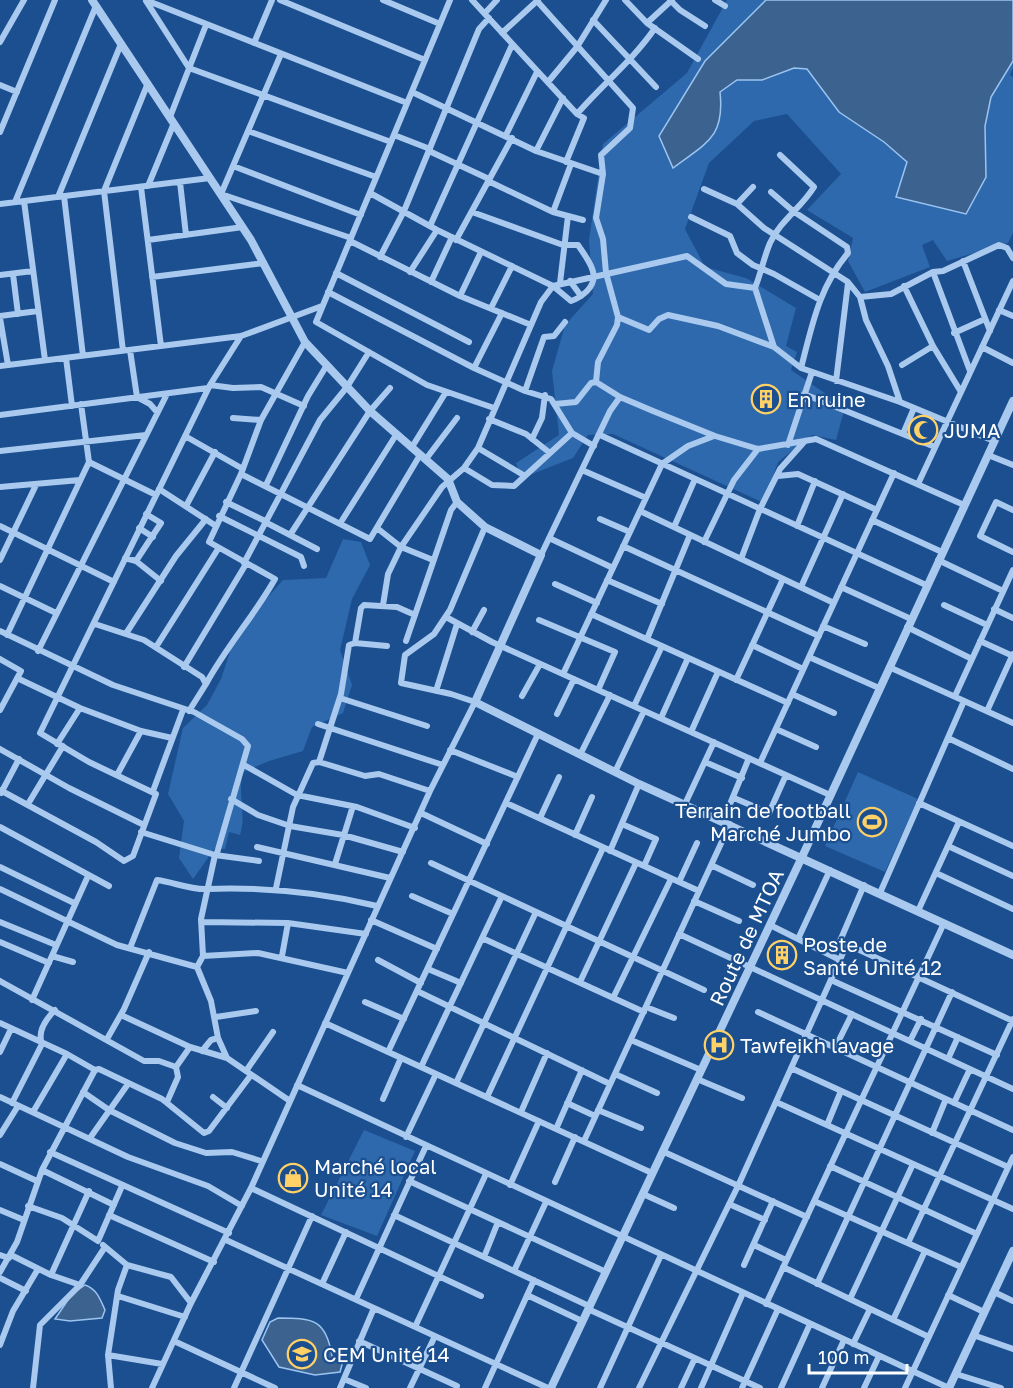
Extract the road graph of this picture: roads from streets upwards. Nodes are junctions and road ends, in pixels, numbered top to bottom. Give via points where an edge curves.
1 (24, 0) edge
2 (55, 0) edge
3 (146, 0) edge
4 (167, 0) edge
5 (272, 0) edge
6 (280, 0) edge
7 (383, 0) edge
8 (450, 0) edge
9 (472, 0) edge
10 (497, 0) edge
11 (606, 0) edge
12 (625, 0) edge
13 (671, 0) edge
14 (715, 0) edge
15 (538, 1) edge
16 (94, 3) edge
17 (724, 6) dead end
18 (164, 8) junction
19 (487, 16) junction
20 (593, 20) junction
21 (648, 23) junction
22 (440, 24) junction
23 (206, 25) junction
24 (705, 26) dead end
25 (655, 28) junction
26 (502, 33) junction
27 (0, 42) edge
28 (122, 44) junction
29 (254, 44) junction
30 (512, 45) junction
31 (577, 47) junction
32 (280, 54) junction
33 (698, 59) dead end
34 (425, 60) junction
35 (628, 60) junction
36 (189, 68) junction
37 (537, 72) junction
38 (606, 81) junction
39 (548, 82) junction
40 (148, 83) junction
41 (0, 85) edge
42 (656, 87) dead end
43 (17, 92) junction
44 (412, 92) junction
45 (263, 95) junction
46 (563, 98) junction
47 (407, 103) junction
48 (447, 108) junction
49 (577, 114) junction
50 (172, 120) junction
51 (477, 121) junction
52 (0, 131) edge
53 (248, 131) junction
54 (509, 136) junction
55 (393, 138) junction
56 (430, 150) junction
57 (536, 151) junction
58 (780, 155) dead end
59 (568, 163) junction
60 (459, 164) junction
61 (233, 166) junction
62 (603, 174) junction
63 (376, 177) junction
64 (210, 178) junction
65 (488, 180) junction
66 (180, 182) junction
67 (144, 186) junction
68 (753, 187) dead end
69 (704, 189) dead end
70 (104, 191) junction
71 (771, 192) dead end
72 (370, 193) junction
73 (221, 194) junction
74 (61, 197) junction
75 (24, 201) junction
76 (15, 202) junction
77 (0, 204) edge
78 (737, 204) junction
79 (404, 211) junction
80 (793, 211) junction
81 (472, 212) junction
82 (553, 212) junction
83 (361, 215) junction
84 (568, 216) junction
85 (691, 217) dead end
86 (583, 220) dead end
87 (243, 227) junction
88 (434, 228) junction
89 (186, 234) junction
90 (774, 236) junction
91 (454, 238) junction
92 (350, 239) junction
93 (148, 240) junction
94 (563, 244) junction
95 (481, 252) junction
96 (380, 257) junction
97 (1013, 258) edge
98 (963, 261) junction
99 (264, 263) junction
100 (512, 266) junction
101 (764, 269) junction
102 (33, 271) junction
103 (832, 271) junction
104 (410, 272) junction
105 (933, 272) junction
106 (336, 273) junction
107 (606, 273) junction
108 (13, 274) junction
109 (595, 275) junction
110 (0, 276) edge
111 (152, 277) junction
112 (570, 281) junction
113 (1013, 281) edge
114 (431, 282) junction
115 (848, 282) junction
116 (560, 283) junction
117 (553, 286) junction
118 (904, 286) junction
119 (755, 288) junction
120 (328, 292) junction
121 (460, 296) junction
122 (581, 296) junction
123 (860, 297) junction
124 (820, 300) junction
125 (322, 306) junction
126 (491, 308) junction
127 (999, 310) junction
128 (38, 311) junction
129 (502, 313) junction
130 (18, 314) junction
131 (1013, 316) edge
132 (0, 317) edge
133 (618, 317) junction
134 (292, 318) junction
135 (985, 319) junction
136 (565, 322) dead end
137 (531, 325) junction
138 (990, 331) junction
139 (954, 333) junction
140 (241, 336) junction
141 (305, 342) junction
142 (469, 342) dead end
143 (2, 346) edge
144 (160, 346) junction
145 (933, 346) junction
146 (774, 347) junction
147 (982, 347) junction
148 (130, 350) junction
149 (123, 351) junction
150 (369, 352) junction
151 (82, 356) junction
152 (66, 358) junction
153 (45, 360) junction
154 (1013, 363) edge
155 (8, 365) junction
156 (327, 365) junction
157 (902, 365) dead end
158 (0, 366) edge
159 (474, 368) junction
160 (801, 368) junction
161 (970, 371) junction
162 (812, 372) junction
163 (836, 381) junction
164 (596, 382) junction
165 (505, 383) junction
166 (209, 387) junction
167 (346, 387) junction
168 (390, 388) dead end
169 (525, 391) junction
170 (275, 392) junction
171 (446, 392) junction
172 (961, 392) junction
173 (167, 394) junction
174 (804, 394) junction
175 (545, 395) junction
176 (137, 397) junction
177 (620, 397) junction
178 (1013, 401) edge
179 (900, 402) junction
180 (81, 404) junction
181 (555, 404) junction
182 (72, 406) junction
183 (304, 406) junction
184 (494, 408) junction
185 (914, 408) junction
186 (370, 411) junction
187 (158, 412) junction
188 (0, 415) edge
189 (233, 418) dead end
190 (457, 418) dead end
191 (489, 419) junction
192 (261, 420) junction
193 (947, 422) junction
194 (572, 434) junction
195 (903, 434) junction
196 (146, 435) junction
197 (396, 435) junction
198 (600, 435) junction
199 (186, 436) junction
200 (715, 436) junction
201 (532, 439) junction
202 (805, 441) junction
203 (994, 441) junction
204 (86, 442) junction
205 (788, 445) junction
206 (594, 446) junction
207 (411, 447) junction
208 (935, 447) junction
209 (478, 448) junction
210 (758, 449) junction
211 (0, 451) edge
212 (215, 452) junction
213 (550, 453) junction
214 (988, 455) junction
215 (423, 457) junction
216 (89, 462) junction
217 (662, 464) junction
218 (1013, 465) edge
219 (464, 468) junction
220 (582, 470) junction
221 (242, 471) junction
222 (894, 473) junction
223 (525, 476) junction
224 (778, 476) junction
225 (123, 479) junction
226 (448, 479) junction
227 (695, 479) junction
228 (80, 480) junction
229 (815, 481) junction
230 (918, 484) junction
231 (36, 485) junction
232 (266, 485) junction
233 (0, 487) edge
234 (157, 492) junction
235 (280, 493) junction
236 (727, 494) junction
237 (843, 494) junction
238 (646, 498) junction
239 (226, 502) junction
240 (457, 502) junction
241 (964, 505) junction
242 (186, 506) junction
243 (309, 507) junction
244 (760, 509) junction
245 (877, 510) junction
246 (1013, 510) edge
247 (640, 511) junction
248 (146, 514) junction
249 (219, 516) junction
250 (206, 519) junction
251 (600, 519) dead end
252 (872, 520) junction
253 (341, 522) junction
254 (267, 523) junction
255 (0, 525) edge
256 (216, 526) junction
257 (797, 526) junction
258 (485, 527) junction
259 (674, 527) junction
260 (139, 528) junction
261 (377, 528) junction
262 (15, 532) junction
263 (630, 532) junction
264 (290, 535) junction
265 (690, 535) junction
266 (153, 537) junction
267 (259, 537) junction
268 (549, 538) junction
269 (823, 538) junction
270 (704, 542) junction
271 (623, 546) junction
272 (401, 547) junction
273 (47, 548) junction
274 (218, 549) junction
275 (317, 549) dead end
276 (1013, 552) edge
277 (856, 553) junction
278 (541, 555) junction
279 (940, 556) junction
280 (125, 558) junction
281 (741, 559) junction
282 (0, 560) edge
283 (434, 560) junction
284 (136, 561) junction
285 (81, 564) junction
286 (245, 564) junction
287 (304, 566) dead end
288 (613, 568) junction
289 (676, 570) junction
290 (1012, 575) edge
291 (783, 579) junction
292 (607, 580) junction
293 (161, 581) junction
294 (114, 582) junction
295 (555, 584) dead end
296 (926, 585) junction
297 (0, 586) edge
298 (801, 587) junction
299 (841, 587) junction
300 (1003, 591) junction
301 (24, 598) junction
302 (597, 603) junction
303 (834, 603) junction
304 (662, 604) junction
305 (383, 605) junction
306 (944, 605) dead end
307 (994, 609) junction
308 (484, 610) dead end
309 (768, 612) junction
310 (56, 613) junction
311 (591, 614) junction
312 (415, 615) junction
313 (446, 617) junction
314 (1013, 618) edge
315 (539, 620) dead end
316 (909, 623) junction
317 (94, 624) junction
318 (457, 624) junction
319 (987, 625) junction
320 (823, 626) junction
321 (0, 632) edge
322 (127, 632) junction
323 (472, 632) junction
324 (7, 636) junction
325 (819, 636) junction
326 (580, 638) junction
327 (647, 639) junction
328 (406, 641) dead end
329 (980, 641) junction
330 (356, 643) junction
331 (865, 644) dead end
332 (752, 645) junction
333 (387, 646) dead end
334 (502, 646) junction
335 (662, 646) junction
336 (156, 647) junction
337 (38, 651) junction
338 (1013, 656) edge
339 (809, 657) junction
340 (688, 658) junction
341 (0, 659) edge
342 (972, 659) junction
343 (540, 664) junction
344 (889, 666) junction
345 (74, 667) junction
346 (184, 667) junction
347 (803, 669) junction
348 (718, 672) junction
349 (563, 674) junction
350 (18, 678) junction
351 (574, 679) junction
352 (736, 680) junction
353 (206, 684) junction
354 (879, 688) junction
355 (598, 690) junction
356 (436, 691) junction
357 (792, 694) junction
358 (610, 695) junction
359 (522, 696) dead end
360 (955, 696) junction
361 (59, 698) junction
362 (340, 698) junction
363 (964, 701) junction
364 (475, 702) junction
365 (788, 703) junction
366 (634, 706) junction
367 (80, 708) junction
368 (0, 710) edge
369 (186, 710) junction
370 (644, 711) junction
371 (987, 711) junction
372 (834, 713) dead end
373 (557, 714) dead end
374 (661, 718) junction
375 (1013, 723) edge
376 (318, 724) dead end
377 (427, 726) dead end
378 (330, 729) junction
379 (776, 729) junction
380 (141, 731) junction
381 (691, 732) junction
382 (538, 734) junction
383 (172, 738) junction
384 (948, 738) junction
385 (714, 742) junction
386 (60, 745) junction
387 (816, 747) dead end
388 (0, 749) edge
389 (450, 750) junction
390 (580, 755) junction
391 (749, 758) junction
392 (19, 759) junction
393 (319, 762) junction
394 (705, 762) junction
395 (760, 763) junction
396 (244, 765) junction
397 (443, 765) junction
398 (1013, 769) edge
399 (615, 772) junction
400 (46, 774) junction
401 (117, 774) junction
402 (786, 775) junction
403 (518, 777) junction
404 (559, 777) dead end
405 (742, 778) junction
406 (639, 784) junction
407 (153, 791) junction
408 (430, 791) junction
409 (1, 792) edge
410 (297, 795) junction
411 (830, 795) junction
412 (592, 797) dead end
413 (734, 798) junction
414 (231, 800) junction
415 (506, 803) junction
416 (919, 803) junction
417 (28, 804) junction
418 (685, 804) junction
419 (353, 806) junction
420 (421, 813) junction
421 (540, 818) junction
422 (726, 822) junction
423 (959, 822) junction
424 (622, 824) junction
425 (144, 825) junction
426 (290, 826) junction
427 (0, 827) edge
428 (414, 828) junction
429 (141, 832) junction
430 (343, 835) junction
431 (575, 835) junction
432 (697, 843) dead end
433 (487, 844) junction
434 (948, 846) junction
435 (1013, 846) edge
436 (257, 847) dead end
437 (607, 849) junction
438 (403, 852) junction
439 (284, 853) junction
440 (216, 854) junction
441 (802, 856) junction
442 (259, 861) dead end
443 (430, 863) dead end
444 (636, 863) junction
445 (335, 864) junction
446 (711, 865) junction
447 (644, 866) junction
448 (0, 867) edge
449 (830, 870) junction
450 (936, 873) junction
451 (88, 876) junction
452 (1013, 876) edge
453 (390, 878) junction
454 (671, 879) junction
455 (469, 880) junction
456 (679, 882) junction
457 (753, 885) dead end
458 (864, 885) junction
459 (109, 886) dead end
460 (276, 888) junction
461 (0, 889) edge
462 (207, 889) junction
463 (699, 891) junction
464 (880, 893) junction
465 (412, 896) dead end
466 (502, 896) junction
467 (694, 902) junction
468 (74, 903) junction
469 (377, 906) junction
470 (1013, 909) edge
471 (918, 911) junction
472 (536, 912) junction
473 (453, 914) junction
474 (371, 920) junction
475 (739, 921) dead end
476 (0, 922) edge
477 (66, 922) junction
478 (202, 922) junction
479 (288, 923) junction
480 (944, 923) junction
481 (770, 925) junction
482 (567, 926) junction
483 (366, 934) junction
484 (679, 934) junction
485 (482, 938) junction
486 (798, 939) junction
487 (599, 941) junction
488 (0, 942) edge
489 (847, 944) junction
490 (56, 945) junction
491 (130, 948) junction
492 (437, 949) junction
493 (149, 952) junction
494 (1012, 952) edge
495 (517, 954) junction
496 (52, 956) junction
497 (203, 956) junction
498 (282, 956) junction
499 (633, 957) junction
500 (378, 960) dead end
501 (840, 960) junction
502 (73, 962) dead end
503 (49, 963) junction
504 (197, 967) junction
505 (547, 967) junction
506 (750, 967) junction
507 (428, 969) junction
508 (663, 970) junction
509 (348, 974) junction
510 (918, 977) junction
511 (831, 980) junction
512 (0, 981) edge
513 (580, 982) junction
514 (421, 983) junction
515 (461, 983) junction
516 (704, 990) dead end
517 (417, 991) junction
518 (952, 992) junction
519 (614, 998) junction
520 (32, 1000) junction
521 (822, 1000) junction
522 (365, 1002) dead end
523 (450, 1006) junction
524 (645, 1009) junction
525 (55, 1010) junction
526 (256, 1011) dead end
527 (902, 1011) junction
528 (758, 1012) dead end
529 (852, 1014) junction
530 (121, 1015) junction
531 (216, 1017) junction
532 (674, 1018) dead end
533 (404, 1019) junction
534 (921, 1019) junction
535 (1013, 1020) edge
536 (0, 1023) edge
537 (325, 1023) junction
538 (485, 1023) junction
539 (936, 1026) junction
540 (11, 1029) junction
541 (273, 1032) dead end
542 (892, 1033) junction
543 (806, 1035) junction
544 (514, 1037) junction
545 (958, 1037) junction
546 (218, 1038) junction
547 (107, 1039) junction
548 (631, 1040) junction
549 (910, 1041) junction
550 (42, 1044) junction
551 (190, 1047) junction
552 (836, 1048) junction
553 (926, 1048) junction
554 (202, 1051) junction
555 (0, 1052) edge
556 (388, 1052) junction
557 (547, 1053) junction
558 (67, 1054) junction
559 (997, 1055) junction
560 (227, 1058) junction
561 (401, 1058) junction
562 (948, 1059) junction
563 (176, 1067) junction
564 (421, 1067) junction
565 (877, 1067) junction
566 (791, 1068) junction
567 (970, 1069) junction
568 (94, 1070) junction
569 (582, 1070) junction
570 (249, 1073) junction
571 (436, 1074) junction
572 (615, 1074) junction
573 (699, 1074) junction
574 (987, 1077) junction
575 (456, 1083) junction
576 (910, 1083) junction
577 (128, 1084) junction
578 (610, 1084) junction
579 (297, 1085) junction
580 (1013, 1089) edge
581 (841, 1091) junction
582 (83, 1092) junction
583 (657, 1093) dead end
584 (0, 1097) edge
585 (213, 1097) dead end
586 (487, 1097) junction
587 (742, 1098) dead end
588 (382, 1099) dead end
589 (946, 1099) junction
590 (861, 1100) junction
591 (290, 1101) junction
592 (167, 1102) junction
593 (776, 1102) junction
594 (567, 1103) junction
595 (954, 1103) junction
596 (15, 1104) junction
597 (227, 1108) junction
598 (109, 1110) junction
599 (970, 1111) junction
600 (33, 1112) junction
601 (521, 1112) junction
602 (597, 1113) junction
603 (895, 1116) junction
604 (539, 1121) junction
605 (64, 1125) junction
606 (826, 1125) junction
607 (641, 1128) dead end
608 (556, 1129) junction
609 (1013, 1130) edge
610 (932, 1133) junction
611 (845, 1134) junction
612 (0, 1135) edge
613 (406, 1137) junction
614 (575, 1137) junction
615 (90, 1138) junction
616 (584, 1142) junction
617 (955, 1143) junction
618 (426, 1146) junction
619 (879, 1149) junction
620 (662, 1151) junction
621 (50, 1152) junction
622 (1013, 1157) edge
623 (261, 1161) junction
624 (0, 1164) edge
625 (913, 1164) junction
626 (830, 1166) junction
627 (1008, 1167) junction
628 (42, 1170) junction
629 (652, 1173) junction
630 (486, 1174) junction
631 (940, 1176) junction
632 (38, 1181) junction
633 (410, 1182) junction
634 (555, 1182) dead end
635 (864, 1182) junction
636 (510, 1185) junction
637 (122, 1186) junction
638 (738, 1186) junction
639 (251, 1188) junction
640 (89, 1191) junction
641 (643, 1194) junction
642 (897, 1197) junction
643 (993, 1200) junction
644 (773, 1201) junction
645 (814, 1201) junction
646 (546, 1202) junction
647 (729, 1204) junction
648 (114, 1205) junction
649 (28, 1206) junction
650 (242, 1206) junction
651 (674, 1208) dead end
652 (469, 1209) junction
653 (1013, 1209) edge
654 (0, 1210) edge
655 (924, 1210) junction
656 (109, 1215) junction
657 (394, 1215) junction
658 (312, 1216) junction
659 (807, 1216) junction
660 (848, 1216) junction
661 (24, 1220) junction
662 (765, 1220) junction
663 (498, 1222) junction
664 (74, 1226) junction
665 (881, 1231) junction
666 (346, 1232) junction
667 (977, 1234) junction
668 (227, 1236) junction
669 (530, 1237) junction
670 (623, 1237) junction
671 (98, 1241) junction
672 (454, 1243) junction
673 (908, 1243) junction
674 (754, 1245) junction
675 (105, 1247) junction
676 (378, 1247) junction
677 (925, 1251) junction
678 (1013, 1251) edge
679 (0, 1255) edge
680 (661, 1255) junction
681 (10, 1257) junction
682 (483, 1257) junction
683 (786, 1260) junction
684 (214, 1262) junction
685 (128, 1264) junction
686 (744, 1265) dead end
687 (783, 1267) junction
688 (961, 1267) junction
689 (1009, 1267) edge
690 (287, 1268) junction
691 (38, 1269) junction
692 (514, 1271) junction
693 (696, 1271) junction
694 (0, 1272) edge
695 (606, 1272) junction
696 (51, 1275) junction
697 (439, 1275) junction
698 (0, 1278) edge
699 (534, 1280) junction
700 (322, 1284) junction
701 (817, 1284) junction
702 (80, 1285) junction
703 (26, 1292) junction
704 (994, 1292) junction
705 (743, 1293) junction
706 (527, 1295) junction
707 (948, 1295) junction
708 (118, 1296) junction
709 (481, 1296) dead end
710 (356, 1299) junction
711 (850, 1299) junction
712 (1013, 1301) edge
713 (191, 1303) junction
714 (766, 1304) junction
715 (589, 1307) junction
716 (374, 1308) junction
717 (778, 1309) junction
718 (870, 1309) junction
719 (984, 1312) junction
720 (185, 1317) junction
721 (893, 1320) junction
722 (582, 1321) junction
723 (810, 1324) junction
724 (415, 1327) junction
725 (628, 1327) junction
726 (3, 1329) edge
727 (974, 1335) junction
728 (435, 1336) junction
729 (929, 1337) junction
730 (844, 1340) junction
731 (174, 1341) junction
732 (360, 1341) junction
733 (662, 1342) junction
734 (853, 1344) junction
735 (0, 1345) edge
736 (1013, 1349) edge
737 (108, 1356) junction
738 (879, 1356) junction
739 (695, 1358) junction
740 (162, 1364) junction
741 (496, 1364) junction
742 (711, 1365) junction
743 (420, 1369) junction
744 (913, 1371) junction
745 (242, 1373) junction
746 (956, 1374) junction
747 (344, 1379) junction
748 (745, 1381) junction
749 (458, 1386) dead end
750 (602, 1387) edge
751 (33, 1388) edge
752 (111, 1388) edge
753 (152, 1388) edge
754 (234, 1388) edge
755 (275, 1388) edge
756 (340, 1388) edge
757 (366, 1388) edge
758 (410, 1388) edge
759 (485, 1388) edge
760 (550, 1388) edge
761 (639, 1388) edge
762 (681, 1388) edge
763 (701, 1388) edge
764 (742, 1388) edge
765 (760, 1388) edge
766 (781, 1388) edge
767 (822, 1388) edge
768 (864, 1388) edge
769 (905, 1388) edge
770 (949, 1388) edge
771 (1001, 1388) edge

1 - 27 street
2 - 43 street
3 - 18 street
3 - 36 street
4 - 18 street
5 - 29 street
6 - 34 street
7 - 22 street
8 - 22 street
9 - 19 street
10 - 19 street
11 - 20 street
12 - 21 street
13 - 21 street
13 - 24 street
14 - 17 street
15 - 26 street
15 - 31 street
16 - 28 street
16 - 76 street
18 - 23 street
19 - 26 street
19 - 48 street
20 - 31 street
20 - 35 street
21 - 25 street
22 - 34 street
23 - 29 street
23 - 36 street
25 - 33 street
25 - 35 street
26 - 30 street
28 - 40 street
28 - 74 street
29 - 32 street
30 - 37 street
30 - 51 street
31 - 38 street
31 - 39 street
32 - 45 street
32 - 47 street
34 - 44 street
35 - 38 street
35 - 42 street
36 - 45 street
36 - 50 street
37 - 39 street
37 - 54 street
38 - 49 street
38 - 62 street via 633,108 630,128 601,155
39 - 46 street
40 - 50 street
40 - 70 street
41 - 43 street
43 - 52 street
44 - 47 street
44 - 48 street
45 - 53 street
45 - 55 street
46 - 49 street
46 - 57 street
47 - 55 street
48 - 51 street
48 - 56 street
49 - 59 street via 584,121
50 - 64 street
50 - 67 street
51 - 54 street
51 - 60 street
53 - 61 street
53 - 63 street
54 - 57 street
54 - 65 street
55 - 56 street
55 - 63 street
56 - 60 street
56 - 79 street
57 - 59 street
58 - 80 street via 814,185
59 - 62 street
59 - 82 street
60 - 65 street
60 - 88 street
61 - 73 street
61 - 83 street
62 - 107 street via 596,218 603,239
63 - 72 street
64 - 66 street
64 - 73 street
65 - 81 street
65 - 82 street
66 - 67 street
66 - 89 street
67 - 70 street
67 - 93 street
68 - 78 street
69 - 78 street
70 - 74 street
70 - 149 street
71 - 80 street
72 - 79 street
72 - 83 street
73 - 87 street
73 - 92 street
74 - 75 street
74 - 151 street
75 - 76 street
75 - 102 street
76 - 77 street
78 - 90 street
79 - 88 street
79 - 96 street
80 - 90 street
80 - 103 street via 847,247 848,253
81 - 91 street
81 - 94 street
82 - 84 street
83 - 92 street
84 - 86 street
84 - 94 street
85 - 101 street via 730,236 737,253
87 - 89 street
87 - 99 street
88 - 91 street
88 - 104 street
89 - 93 street
90 - 101 street
90 - 103 street
91 - 95 street
91 - 114 street
92 - 96 street
92 - 106 street
93 - 111 street
94 - 109 street via 578,245
94 - 116 street
95 - 100 street
95 - 121 street
96 - 104 street
97 - 98 street via 1002,245
98 - 105 street
98 - 135 street
99 - 111 street
99 - 134 street
100 - 117 street
100 - 126 street
101 - 119 street
101 - 124 street
102 - 108 street
102 - 128 street
103 - 115 street
103 - 124 street
104 - 114 street
105 - 118 street
105 - 139 street
106 - 120 street
106 - 142 street
107 - 109 street
107 - 119 street via 687,256 726,284
107 - 133 street
108 - 110 street
108 - 130 street
109 - 112 street
109 - 122 street via 594,283
111 - 144 street
112 - 116 street
112 - 122 street
113 - 127 street
114 - 121 street
115 - 123 street
115 - 163 street
116 - 117 street
117 - 122 street via 571,301
117 - 137 street
118 - 123 street via 891,294
118 - 145 street
119 - 146 street
120 - 125 street
120 - 159 street
121 - 126 street
123 - 179 street
124 - 160 street
125 - 134 street
125 - 150 street via 316,322
126 - 129 street
127 - 131 street
127 - 138 street
128 - 130 street
128 - 153 street
129 - 137 street
129 - 159 street
130 - 132 street
132 - 143 street
133 - 146 street via 649,330 668,315 718,326
133 - 164 street via 598,362
134 - 140 street
134 - 141 street
135 - 138 street
135 - 139 street
136 - 169 street via 554,336 544,337
137 - 165 street
138 - 147 street
139 - 161 street
140 - 144 street
140 - 166 street
141 - 156 street
141 - 170 street
143 - 155 street
144 - 148 street
145 - 157 street
145 - 172 street
146 - 160 street
147 - 154 street
147 - 161 street
148 - 149 street
148 - 176 street
149 - 151 street
150 - 167 street
150 - 171 street
151 - 152 street
152 - 153 street
152 - 182 street
153 - 155 street
155 - 158 street
156 - 167 street
156 - 183 street
159 - 165 street
160 - 162 street
161 - 172 street
162 - 163 street
162 - 174 street
163 - 179 street
164 - 177 street
164 - 181 street via 576,402
165 - 169 street
165 - 184 street
166 - 170 street via 261,387
166 - 173 street
166 - 199 street
167 - 186 street
167 - 235 street via 320,420
168 - 186 street
169 - 175 street
170 - 183 street
170 - 192 street
171 - 184 street
171 - 207 street
172 - 193 street
173 - 176 street
173 - 187 street
174 - 195 street
174 - 205 street
175 - 181 street
175 - 201 street via 542,418
176 - 180 street
176 - 187 street
177 - 198 street
177 - 200 street
178 - 203 street, Route de MTOA
179 - 185 street
180 - 182 street
180 - 204 street
181 - 194 street
182 - 188 street
183 - 232 street
184 - 191 street
185 - 193 street
185 - 195 street
186 - 197 street
186 - 243 street
187 - 196 street
189 - 192 street
190 - 215 street
191 - 201 street
191 - 209 street
192 - 221 street
193 - 203 street
193 - 208 street
194 - 206 street
194 - 213 street
195 - 208 street
196 - 204 street
196 - 225 street
197 - 207 street
197 - 253 street
198 - 206 street
198 - 217 street
199 - 212 street
199 - 234 street
200 - 210 street
200 - 217 street via 688,446
201 - 213 street
202 - 205 street
202 - 222 street via 816,439
202 - 224 street via 783,464
203 - 214 street, Route de MTOA
204 - 211 street
204 - 216 street
205 - 210 street
206 - 220 street
207 - 215 street
208 - 230 street
209 - 219 street
209 - 223 street
210 - 236 street
212 - 221 street
212 - 242 street
213 - 223 street
214 - 218 street
214 - 241 street, Route de MTOA
215 - 226 street
215 - 261 street
216 - 225 street
216 - 228 street
217 - 227 street
217 - 238 street
219 - 223 street via 492,485 514,486
219 - 226 street
220 - 238 street
220 - 268 street
221 - 232 street
221 - 239 street
222 - 230 street
222 - 245 street
224 - 229 street via 792,472
224 - 244 street
225 - 234 street
225 - 285 street
226 - 240 street
226 - 272 street
227 - 236 street
227 - 259 street
228 - 231 street
228 - 273 street
229 - 237 street
229 - 257 street
230 - 241 street
231 - 233 street
231 - 262 street
232 - 235 street
234 - 242 street
234 - 248 street
235 - 243 street
235 - 254 street
236 - 244 street
236 - 270 street
237 - 245 street
237 - 269 street
238 - 247 street
239 - 249 street
239 - 254 street
240 - 258 street
240 - 283 street
241 - 279 street, Route de MTOA
242 - 250 street
243 - 253 street
243 - 264 street
244 - 257 street
244 - 281 street
245 - 252 street
246 - 276 street via 996,502 980,537
247 - 259 street
247 - 263 street
248 - 260 street
248 - 266 street via 161,523
249 - 256 street
249 - 267 street
250 - 256 street
250 - 293 street
251 - 263 street
252 - 277 street
252 - 279 street
253 - 261 street via 370,539
254 - 264 street
254 - 267 street
255 - 262 street
256 - 274 street via 208,543
257 - 269 street
258 - 278 street
258 - 313 street
259 - 265 street
260 - 266 street
260 - 280 street
261 - 272 street
262 - 273 street
262 - 282 street
263 - 271 street
264 - 275 street
265 - 270 street
265 - 289 street
266 - 284 street
267 - 286 street
267 - 287 street via 302,557
268 - 278 street
268 - 288 street
269 - 277 street
269 - 298 street
270 - 281 street
271 - 288 street
271 - 289 street
272 - 283 street
272 - 305 street via 388,574
273 - 285 street
273 - 301 street
274 - 286 street
274 - 336 street
277 - 296 street
277 - 299 street
278 - 334 street
279 - 296 street, Route de MTOA
279 - 300 street
280 - 284 street
280 - 294 street
281 - 291 street
283 - 312 street
284 - 293 street
285 - 294 street
285 - 310 street
286 - 346 street
286 - 353 street via 275,579
288 - 292 street
289 - 304 street
289 - 309 street
290 - 300 street
291 - 298 street
291 - 309 street
292 - 302 street
292 - 304 street
293 - 322 street
294 - 317 street
295 - 302 street
296 - 316 street, Route de MTOA
297 - 301 street
298 - 303 street
299 - 303 street
299 - 316 street
300 - 307 street
301 - 310 street
301 - 324 street
302 - 311 street
303 - 320 street
304 - 327 street
305 - 312 street
305 - 330 street via 361,608
306 - 319 street
307 - 314 street
307 - 319 street
308 - 323 street
309 - 325 street
309 - 332 street
310 - 337 street
311 - 326 street
311 - 327 street
312 - 328 street
313 - 318 street
313 - 356 street via 434,634 405,656 401,683
315 - 326 street
316 - 342 street
316 - 344 street, Route de MTOA
317 - 322 street
317 - 345 street
318 - 323 street
318 - 356 street
319 - 329 street
320 - 325 street
320 - 331 street
321 - 324 street
322 - 336 street
323 - 334 street
324 - 337 street
325 - 339 street
326 - 349 street
326 - 355 street via 615,652
327 - 335 street
329 - 338 street
329 - 342 street
330 - 333 street
330 - 362 street via 349,645
332 - 347 street
332 - 352 street
334 - 343 street
334 - 364 street
335 - 340 street
335 - 366 street
336 - 346 street
337 - 345 street
338 - 371 street
339 - 347 street
339 - 354 street
340 - 348 street
340 - 374 street
341 - 350 street via 20,669
342 - 360 street
343 - 349 street
343 - 359 street
344 - 354 street, Route de MTOA
344 - 360 street
345 - 361 street
345 - 369 street
346 - 353 street via 202,677
347 - 357 street
348 - 352 street
348 - 381 street
349 - 351 street
350 - 361 street
350 - 368 street
351 - 355 street
351 - 373 street
352 - 365 street
353 - 369 street
354 - 411 street, Route de MTOA
355 - 358 street
356 - 364 street
357 - 365 street
357 - 372 street
358 - 366 street
358 - 390 street
360 - 363 street
361 - 367 street
361 - 386 street via 40,733
362 - 377 street
362 - 378 street
363 - 371 street
363 - 384 street
364 - 382 street
364 - 389 street
365 - 379 street
366 - 370 street
367 - 380 street
367 - 386 street
369 - 383 street
369 - 396 street via 242,739 248,746
370 - 374 street
370 - 399 street
371 - 375 street
374 - 381 street
376 - 378 street
378 - 393 street
378 - 397 street
379 - 387 street
379 - 395 street
380 - 383 street
380 - 401 street
381 - 385 street
382 - 390 street
382 - 403 street
383 - 407 street
384 - 398 street
384 - 416 street
385 - 391 street
385 - 394 street
386 - 400 street
386 - 401 street
388 - 392 street
389 - 397 street
389 - 403 street
390 - 399 street
391 - 395 street
391 - 405 street
392 - 400 street
392 - 409 street
393 - 408 street via 366,776 379,774
393 - 410 street via 313,763
394 - 405 street
394 - 418 street
395 - 402 street
396 - 410 street
396 - 414 street
397 - 408 street
399 - 406 street
400 - 417 street
400 - 425 street
401 - 407 street
402 - 411 street
402 - 413 street via 769,813
403 - 415 street
404 - 421 street
405 - 413 street
406 - 418 street
406 - 424 street
407 - 425 street via 156,798
408 - 420 street
409 - 417 street
410 - 419 street
410 - 426 street
411 - 441 street, Route de MTOA
412 - 431 street
413 - 422 street
414 - 426 street
414 - 440 street
415 - 421 street
415 - 433 street
416 - 423 street
416 - 464 street
417 - 429 street via 124,861 133,856
418 - 422 street
419 - 428 street
419 - 430 street
420 - 428 street
420 - 433 street
421 - 431 street
422 - 441 street
422 - 446 street
423 - 434 street
423 - 435 street
424 - 437 street
424 - 447 street via 656,839
425 - 429 street
426 - 430 street
426 - 439 street
427 - 451 street
428 - 438 street
429 - 440 street
430 - 438 street
430 - 445 street
431 - 437 street
432 - 456 street
433 - 455 street
434 - 450 street
434 - 452 street
436 - 439 street
437 - 444 street
437 - 482 street
438 - 453 street
439 - 445 street
439 - 460 street
440 - 442 street
440 - 462 street
441 - 449 street
441 - 481 street, Route de MTOA
443 - 455 street
444 - 447 street
444 - 487 street
445 - 453 street
446 - 457 street
446 - 463 street
447 - 454 street
448 - 468 street
449 - 458 street
449 - 486 street
450 - 470 street
450 - 471 street
451 - 459 street
451 - 468 street
453 - 469 street
454 - 456 street
454 - 499 street
455 - 466 street
455 - 473 street
456 - 463 street
458 - 464 street
458 - 489 street via 840,941
460 - 462 street
460 - 469 street
461 - 477 street
462 - 478 street
462 - 491 street via 157,880
463 - 467 street
464 - 471 street
465 - 473 street
466 - 472 street
466 - 485 street
467 - 475 street
467 - 484 street
468 - 477 street
469 - 474 street
471 - 480 street
472 - 482 street
472 - 495 street
473 - 492 street
474 - 483 street
474 - 492 street
476 - 490 street
477 - 490 street
477 - 491 street
478 - 479 street
478 - 497 street
479 - 483 street
479 - 498 street
480 - 494 street
480 - 510 street
481 - 486 street
481 - 506 street, Route de MTOA
482 - 487 street
482 - 505 street
483 - 509 street
484 - 506 street
484 - 508 street
485 - 495 street
485 - 515 street
486 - 501 street
487 - 499 street
487 - 513 street
488 - 503 street
489 - 501 street
489 - 510 street
490 - 496 street
491 - 493 street
492 - 507 street
493 - 504 street
493 - 530 street
495 - 505 street
495 - 538 street
496 - 502 street
496 - 503 street
497 - 498 street
497 - 504 street
498 - 509 street
499 - 508 street
499 - 519 street
500 - 514 street
501 - 511 street
503 - 520 street
504 - 531 street
505 - 513 street
505 - 544 street
506 - 521 street
506 - 573 street, Route de MTOA
507 - 514 street
507 - 515 street
508 - 516 street
508 - 524 street
509 - 537 street
510 - 518 street
510 - 527 street
511 - 521 street
511 - 527 street
512 - 520 street
513 - 519 street
514 - 517 street
515 - 523 street
517 - 523 street
517 - 533 street
518 - 535 street
518 - 539 street
519 - 524 street
520 - 525 street
521 - 529 street
521 - 543 street
522 - 533 street
523 - 538 street
523 - 564 street
524 - 532 street
524 - 548 street
525 - 547 street
525 - 550 street via 42,1027
526 - 531 street
527 - 534 street
527 - 542 street
528 - 543 street
529 - 542 street
529 - 552 street
530 - 547 street
530 - 551 street
531 - 546 street
533 - 556 street
534 - 539 street
534 - 549 street
535 - 559 street
536 - 540 street
537 - 556 street
537 - 579 street
538 - 544 street
538 - 575 street
539 - 545 street
539 - 553 street
540 - 550 street
540 - 555 street
541 - 570 street
542 - 549 street
542 - 565 street
543 - 552 street
543 - 566 street
544 - 557 street
544 - 586 street
545 - 559 street
545 - 562 street
546 - 554 street
546 - 560 street
547 - 563 street via 144,1061
548 - 572 street
548 - 573 street
549 - 553 street
550 - 558 street
550 - 596 street
551 - 554 street
551 - 563 street
552 - 565 street
553 - 562 street
553 - 576 street
554 - 560 street
556 - 561 street
557 - 569 street
557 - 601 street
558 - 568 street
558 - 600 street
559 - 574 street
560 - 570 street
561 - 564 street
561 - 588 street
562 - 567 street
563 - 592 street via 178,1077
564 - 571 street
565 - 576 street
565 - 590 street
566 - 581 street
566 - 593 street
567 - 574 street
567 - 595 street
568 - 577 street
568 - 582 street
569 - 578 street
569 - 594 street
570 - 591 street
570 - 597 street
571 - 575 street
571 - 613 street
572 - 578 street
572 - 583 street
573 - 587 street
573 - 620 street, Route de MTOA
574 - 580 street
574 - 599 street
575 - 586 street
576 - 589 street
576 - 603 street
577 - 592 street
577 - 598 street
578 - 602 street
579 - 591 street
579 - 613 street
581 - 590 street
581 - 606 street
582 - 598 street
582 - 605 street
584 - 596 street
585 - 597 street
586 - 601 street
589 - 595 street
589 - 610 street
590 - 603 street
590 - 611 street
591 - 623 street
592 - 597 street via 206,1133
593 - 606 street
593 - 638 street
594 - 602 street
594 - 608 street
595 - 599 street
596 - 600 street
596 - 612 street
598 - 615 street
598 - 623 street via 175,1143 206,1153 232,1152
599 - 609 street
599 - 617 street
600 - 605 street
601 - 604 street
602 - 607 street
602 - 616 street
603 - 610 street
603 - 619 street
604 - 608 street
604 - 636 street
605 - 615 street
605 - 621 street
606 - 611 street
608 - 614 street
610 - 617 street
611 - 619 street
611 - 626 street
613 - 618 street
614 - 616 street
614 - 634 street
615 - 650 street via 168,1174 208,1186
616 - 629 street
617 - 627 street
617 - 631 street
618 - 630 street
618 - 633 street
619 - 625 street
619 - 635 street
620 - 629 street, Route de MTOA
620 - 638 street
621 - 628 street
621 - 637 street
622 - 627 street
623 - 639 street
624 - 632 street
625 - 631 street
625 - 642 street
626 - 635 street
626 - 645 street
627 - 643 street
628 - 632 street
628 - 640 street
629 - 641 street, Route de MTOA
630 - 636 street
630 - 652 street
631 - 643 street
631 - 655 street
632 - 649 street
633 - 652 street
633 - 657 street
635 - 642 street
635 - 660 street
636 - 646 street
637 - 648 street
637 - 668 street
638 - 644 street
638 - 647 street
639 - 650 street
639 - 658 street
640 - 648 street
640 - 664 street
641 - 651 street
641 - 670 street, Route de MTOA
642 - 655 street
642 - 665 street
643 - 653 street
643 - 667 street
644 - 659 street
644 - 662 street
645 - 659 street
645 - 660 street
646 - 669 street
646 - 670 street
647 - 662 street
647 - 693 street
648 - 656 street
649 - 661 street
649 - 664 street
650 - 668 street
652 - 663 street
652 - 672 street
654 - 661 street
655 - 667 street
655 - 673 street
656 - 671 street
656 - 684 street
657 - 672 street
657 - 676 street
658 - 666 street
658 - 690 street
659 - 683 street
660 - 665 street
660 - 701 street
661 - 681 street
662 - 674 street
663 - 669 street
663 - 682 street
664 - 671 street
664 - 696 street
665 - 673 street
665 - 711 street
666 - 676 street
666 - 700 street
667 - 688 street
668 - 684 street
668 - 690 street
669 - 692 street
669 - 695 street
670 - 680 street
670 - 695 street, Route de MTOA
671 - 675 street
672 - 682 street
672 - 697 street
673 - 677 street
674 - 683 street
674 - 686 street
675 - 685 street
675 - 702 street
676 - 697 street
676 - 710 street
677 - 688 street
677 - 721 street
678 - 689 street
679 - 681 street
680 - 693 street
680 - 725 street
681 - 691 street
681 - 694 street
682 - 692 street
683 - 687 street
684 - 713 street
685 - 708 street
685 - 713 street via 171,1277
687 - 701 street
687 - 714 street
688 - 707 street
689 - 704 street
690 - 700 street
690 - 745 street
691 - 696 street
691 - 703 street
692 - 699 street
693 - 705 street
693 - 733 street
695 - 715 street, Route de MTOA
696 - 702 street
697 - 709 street
697 - 724 street
698 - 703 street
699 - 706 street
699 - 715 street
700 - 710 street
701 - 711 street
702 - 751 street via 40,1325
703 - 726 street
704 - 712 street
704 - 719 street
705 - 714 street
705 - 742 street
706 - 722 street
706 - 741 street
707 - 719 street
707 - 729 street
708 - 720 street
708 - 737 street
710 - 716 street
711 - 718 street
713 - 720 street
714 - 717 street
715 - 722 street, Route de MTOA
715 - 725 street
716 - 724 street
716 - 732 street
717 - 723 street
717 - 748 street
718 - 721 street
718 - 734 street
719 - 727 street
720 - 731 street
721 - 729 street
722 - 760 street, Route de MTOA
723 - 730 street
723 - 766 street
724 - 728 street
725 - 733 street
725 - 750 street
726 - 735 street
727 - 736 street
727 - 746 street
728 - 741 street
728 - 743 street
729 - 744 street
730 - 734 street
730 - 767 street
731 - 740 street
731 - 745 street
732 - 743 street
732 - 747 street
733 - 739 street
733 - 761 street
734 - 738 street
737 - 740 street
737 - 752 street
738 - 744 street
738 - 768 street
739 - 742 street
739 - 762 street
740 - 753 street
741 - 759 street
741 - 760 street
742 - 748 street
742 - 763 street
743 - 749 street
743 - 758 street
744 - 769 street
744 - 770 street
745 - 754 street
745 - 755 street
746 - 770 street
746 - 771 street
747 - 756 street
747 - 757 street
748 - 764 street
748 - 765 street

